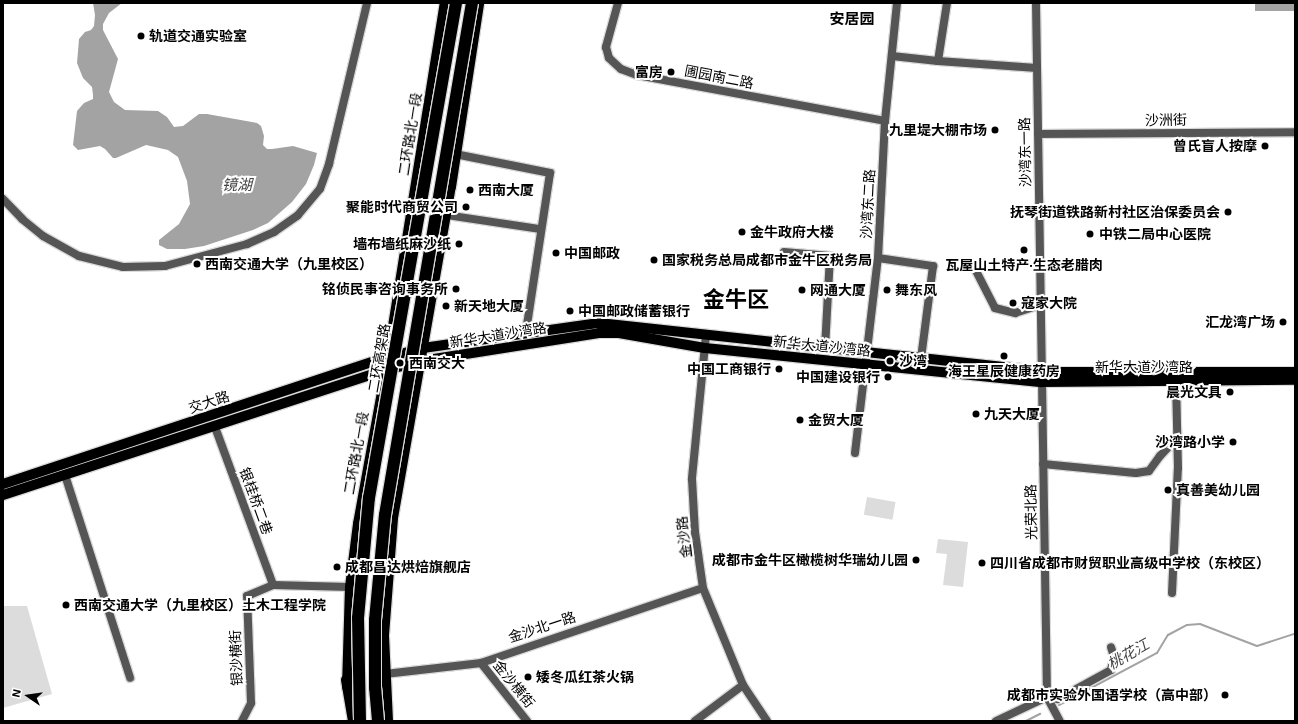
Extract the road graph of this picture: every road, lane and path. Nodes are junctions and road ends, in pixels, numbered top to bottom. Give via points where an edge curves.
1 (367, 3) edge
2 (445, 3) edge
3 (456, 3) edge
4 (472, 3) edge
5 (479, 3) edge
6 (618, 3) edge
7 (896, 3) edge
8 (947, 3) edge
9 (1036, 3) edge
10 (892, 56) junction
11 (938, 61) junction
12 (1037, 68) junction
13 (885, 121) junction
14 (1295, 132) edge
15 (1038, 134) junction
16 (456, 154) junction
17 (3, 199) edge
18 (446, 215) junction
19 (540, 229) junction
20 (784, 252) dead end
21 (878, 258) junction
22 (973, 265) dead end
23 (1040, 305) junction
24 (526, 332) junction
25 (706, 335) junction
26 (424, 348) junction
27 (705, 348) junction
28 (825, 349) junction
29 (865, 353) junction
30 (388, 357) junction
31 (921, 359) junction
32 (421, 361) junction
33 (864, 365) junction
34 (386, 370) junction
35 (1295, 372) edge
36 (1042, 377) junction
37 (1295, 380) edge
38 (1176, 381) junction
39 (215, 427) junction
40 (1177, 438) junction
41 (855, 453) dead end
42 (1043, 464) junction
43 (65, 475) junction
44 (3, 484) edge
45 (3, 495) edge
46 (273, 585) junction
47 (350, 587) junction
48 (703, 588) junction
49 (1172, 593) dead end
50 (1111, 647) dead end
51 (481, 663) junction
52 (385, 674) junction
53 (130, 678) dead end
54 (347, 680) junction
55 (742, 685) junction
56 (1047, 698) junction
57 (242, 721) edge
58 (349, 721) edge
59 (354, 721) edge
60 (360, 721) edge
61 (378, 721) edge
62 (388, 721) edge
63 (527, 721) edge
64 (694, 721) edge
65 (767, 721) edge
66 (996, 721) edge
67 (1060, 721) edge

1 - 17 street via 329,164 320,189 298,215 274,232 247,244 165,266 123,267 80,256 43,236 22,220
2 - 30 main road, 二环路北一段
3 - 60 highway, 二环高架路, bridge via 369,498 358,618
4 - 61 highway, bridge via 385,515 375,620 375,688
5 - 16 main road
6 - 13 street, 圃园南二路 via 606,47 609,58 621,69 637,75
7 - 10 street, 沙湾东二路
8 - 11 street
9 - 12 street, 沙湾东一路
10 - 11 street
10 - 13 street, 沙湾东二路
11 - 12 street
12 - 15 street, 沙湾东一路
13 - 21 street, 沙湾东二路
14 - 15 street, 沙洲街
15 - 23 street, 沙湾东一路
16 - 18 main road
16 - 19 street via 550,173
18 - 19 street
18 - 26 main road
19 - 24 street
20 - 28 street via 830,256
21 - 29 street, 沙湾东二路
21 - 31 street via 933,266
22 - 23 street via 995,308 1015,313
23 - 36 street, 沙湾东一路
24 - 25 main road, 新华大道沙湾路 via 599,323
24 - 26 main road, 新华大道沙湾路
25 - 27 street, 金沙路
25 - 28 main road, 新华大道沙湾路
26 - 30 main road, 交大路
26 - 32 main road
27 - 32 main road, 新华大道沙湾路 via 619,333 599,333
27 - 33 main road, 新华大道沙湾路
27 - 48 street, 金沙路 via 692,479 695,532
28 - 29 main road, 新华大道沙湾路
29 - 31 main road, 新华大道沙湾路
29 - 33 street, 沙湾东二路
30 - 34 main road, 二环路北一段
30 - 44 main road, 交大路
31 - 36 main road, 新华大道沙湾路
32 - 34 main road, 交大路
32 - 52 main road via 393,518 384,635
33 - 36 main road, 新华大道沙湾路
33 - 41 street, 沙湾东二路
34 - 39 main road, 交大路
34 - 47 main road, 二环路北一段 via 362,494
35 - 36 main road, 新华大道沙湾路
36 - 38 main road, 新华大道沙湾路
36 - 42 street, 光荣北路
37 - 38 main road, 新华大道沙湾路
38 - 40 street
39 - 43 main road, 交大路
39 - 46 street, 银桂桥二巷
40 - 42 street via 1149,471 1136,473
40 - 49 street
42 - 56 street, 光荣北路
43 - 45 main road, 交大路
43 - 53 street
46 - 47 street
46 - 57 street, 银沙横街 via 247,596 251,703
47 - 54 main road, 二环路北一段
48 - 51 street, 金沙北一路
48 - 55 street, 金沙路
50 - 56 street via 1114,657 1111,670 1058,698
51 - 52 street, 金沙北一路
51 - 63 street, 金沙横街
52 - 62 main road
54 - 58 main road, 二环路北一段
54 - 59 highway
55 - 64 street
55 - 65 street, 金沙路
56 - 66 street
56 - 67 street, 光荣北路

